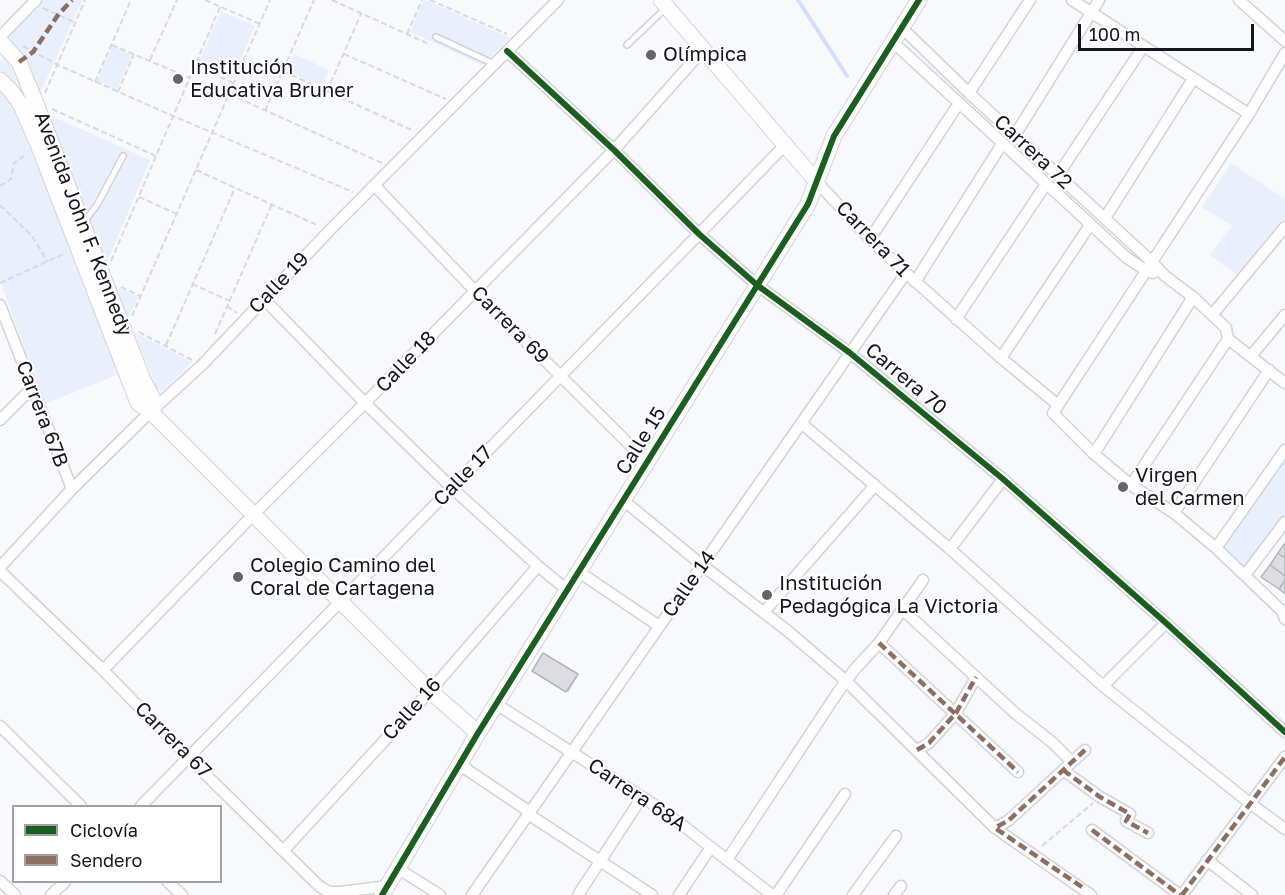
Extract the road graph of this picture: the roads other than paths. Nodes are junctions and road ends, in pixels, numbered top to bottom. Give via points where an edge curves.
1 (558, 0) edge
2 (919, 0) edge
3 (1030, 0) edge
4 (1072, 0) edge
5 (1099, 0) edge
6 (1239, 0) edge
7 (34, 1) edge
8 (664, 4) edge
9 (1092, 13) junction
10 (902, 28) junction
11 (436, 37) dead end
12 (0, 40) edge
13 (1285, 41) edge
14 (893, 42) junction
15 (627, 45) dead end
16 (1143, 47) junction
17 (703, 50) junction
18 (507, 51) junction
19 (1285, 54) edge
20 (494, 64) junction
21 (1193, 79) junction
22 (0, 80) edge
23 (969, 93) junction
24 (958, 103) junction
25 (1249, 114) junction
26 (1015, 135) junction
27 (1002, 144) junction
28 (785, 145) junction
29 (614, 150) junction
30 (123, 156) dead end
31 (1059, 175) junction
32 (816, 181) junction
33 (1046, 184) junction
34 (375, 186) junction
35 (1105, 218) junction
36 (82, 224) junction
37 (1090, 225) junction
38 (1285, 227) edge
39 (699, 234) junction
40 (870, 239) junction
41 (1149, 266) junction
42 (906, 273) junction
43 (915, 282) junction
44 (757, 285) junction
45 (475, 291) junction
46 (1193, 297) junction
47 (264, 299) junction
48 (0, 305) edge
49 (1212, 315) junction
50 (1285, 315) edge
51 (956, 319) junction
52 (1228, 339) junction
53 (850, 353) junction
54 (1251, 356) junction
55 (1001, 358) junction
56 (1269, 370) junction
57 (561, 376) junction
58 (1285, 382) edge
59 (32, 389) junction
60 (365, 403) junction
61 (1055, 409) junction
62 (151, 412) junction
63 (0, 420) edge
64 (801, 423) junction
65 (1285, 450) edge
66 (1094, 454) junction
67 (647, 462) junction
68 (1003, 479) junction
69 (874, 484) junction
70 (1131, 485) junction
71 (452, 488) junction
72 (72, 489) junction
73 (623, 500) junction
74 (1174, 513) junction
75 (253, 515) junction
76 (1285, 522) edge
77 (1216, 548) junction
78 (950, 549) junction
79 (702, 565) junction
80 (538, 566) junction
81 (0, 569) edge
82 (579, 572) junction
83 (1245, 575) junction
84 (923, 580) dead end
85 (567, 590) junction
86 (341, 601) junction
87 (903, 610) junction
88 (764, 612) junction
89 (1285, 619) edge
90 (1166, 623) junction
91 (659, 626) junction
92 (879, 643) junction
93 (103, 670) junction
94 (976, 677) junction
95 (846, 681) junction
96 (1103, 686) junction
97 (430, 691) junction
98 (496, 704) junction
99 (956, 714) junction
100 (0, 726) edge
101 (1285, 732) edge
102 (478, 733) junction
103 (917, 750) junction
104 (1084, 750) dead end
105 (572, 752) junction
106 (188, 757) junction
107 (1285, 757) edge
108 (1072, 762) junction
109 (460, 765) junction
110 (1063, 770) junction
111 (1018, 772) dead end
112 (845, 794) dead end
113 (642, 797) junction
114 (1251, 804) junction
115 (79, 805) edge
116 (143, 805) edge
117 (529, 813) junction
118 (995, 828) junction
119 (1285, 829) edge
120 (1092, 830) dead end
121 (1148, 833) dead end
122 (896, 836) dead end
123 (711, 847) junction
124 (284, 850) junction
125 (727, 860) junction
126 (1207, 860) junction
127 (600, 861) junction
128 (398, 868) junction
129 (0, 881) edge
130 (64, 883) edge
131 (169, 883) edge
132 (385, 890) edge
133 (1078, 891) edge
134 (339, 893) edge
135 (15, 895) edge
136 (51, 895) edge
137 (182, 895) edge
138 (440, 895) edge
139 (472, 895) edge
140 (578, 895) edge
141 (652, 895) edge
142 (679, 895) edge
143 (772, 895) edge
144 (776, 895) edge
145 (853, 895) edge
146 (1091, 895) edge
147 (1181, 895) edge
148 (1251, 895) edge

1 - 18 street, Calle 19
2 - 10 street, Calle 15
3 - 23 street
4 - 9 street
5 - 9 street
6 - 13 street
7 - 12 street
8 - 15 lane
8 - 17 street, Carrera 71
9 - 16 street
9 - 26 street
10 - 14 street, Calle 15
10 - 23 street, Carrera 72
11 - 20 lane
12 - 36 street, Avenida John F. Kennedy via 19,62 39,105
14 - 24 street, Carrera 72
14 - 32 street, Calle 15 via 834,136
16 - 21 street
16 - 31 street
17 - 28 street, Carrera 71
17 - 29 street, Calle 18
18 - 20 street, Calle 19
18 - 29 street, Carrera 70
19 - 25 street
20 - 34 street, Calle 19
21 - 25 street
21 - 35 street
22 - 62 street, Avenida John F. Kennedy via 21,105 138,403
23 - 26 street, Carrera 72
24 - 27 street, Carrera 72
24 - 40 street
25 - 41 street
26 - 31 street, Carrera 72
27 - 33 street, Carrera 72
27 - 43 street
28 - 32 street, Carrera 71
28 - 39 street, Calle 17
29 - 39 street, Carrera 70
29 - 45 street, Calle 18
30 - 36 lane via 98,205
31 - 35 street, Carrera 72
32 - 40 street, Carrera 71
32 - 44 street, Calle 15 via 808,204
33 - 37 street, Carrera 72
33 - 51 street
34 - 45 street, Carrera 69
34 - 47 street, Calle 19
35 - 41 street, Carrera 72
36 - 62 street, Avenida John F. Kennedy via 152,397
37 - 41 street, Carrera 72 via 1127,258
37 - 55 street
38 - 49 street
39 - 44 street, Carrera 70
39 - 57 street, Calle 17
40 - 42 street, Carrera 71
41 - 46 street, Carrera 72
41 - 61 street
42 - 43 street, Carrera 71
42 - 53 street, Calle 14
43 - 51 street, Carrera 71
44 - 53 street, Carrera 70
44 - 67 street, Calle 15
45 - 57 street, Carrera 69
45 - 60 street, Calle 18
46 - 49 street, Carrera 72
46 - 66 street
47 - 60 street
47 - 62 street, Calle 19
48 - 59 street, Carrera 67B
49 - 52 street, Carrera 72 via 1226,328
50 - 54 street
51 - 55 street, Carrera 71
52 - 54 street, Carrera 72
52 - 70 street
53 - 64 street, Calle 14
53 - 68 street, Carrera 70
54 - 56 street, Carrera 72
55 - 61 street, Carrera 71
56 - 58 street, Carrera 72
56 - 74 street
57 - 67 street, Carrera 69
57 - 71 street, Calle 17
59 - 63 street
59 - 72 street, Carrera 67B
60 - 71 street
60 - 75 street, Calle 18
61 - 66 street, Carrera 71
62 - 72 street, Calle 19
62 - 75 street, Avenida John F. Kennedy
64 - 69 street
64 - 79 street, Calle 14
65 - 77 street
66 - 70 street, Carrera 71
67 - 73 street, Calle 15
68 - 78 street
68 - 90 street, Carrera 70
69 - 78 street
69 - 88 street
70 - 74 street, Carrera 71
71 - 80 street
71 - 86 street, Calle 17
72 - 81 street, Calle 19
73 - 79 street
73 - 82 street, Calle 15
74 - 77 street, Carrera 71
75 - 86 street, Avenida John F. Kennedy
75 - 93 street, Calle 18
76 - 83 street
77 - 83 street, Carrera 71
78 - 96 street
79 - 88 street
79 - 91 street, Calle 14
80 - 85 street
80 - 97 street, Calle 16
81 - 93 street, Carrera 67
82 - 85 street, Calle 15
82 - 91 street
83 - 89 street, Carrera 71 via 1282,611
84 - 87 street
85 - 98 street, Calle 15
86 - 97 street, Avenida John F. Kennedy
86 - 106 street, Calle 17
87 - 92 street
87 - 94 street
88 - 95 street
90 - 96 street
90 - 101 street, Carrera 70
91 - 105 street, Calle 14
92 - 95 street
92 - 99 street
93 - 106 street, Carrera 67
94 - 99 street
94 - 108 street
95 - 103 street
95 - 125 street
96 - 114 street
97 - 102 street, Avenida John F. Kennedy
97 - 124 street, Calle 16
98 - 102 street, Calle 15
98 - 105 street, Carrera 68A
99 - 103 street
99 - 111 street
100 - 115 street
102 - 109 street, Calle 15
103 - 118 street
104 - 108 street
105 - 113 street, Carrera 68A
105 - 117 street, Calle 14
106 - 116 street, Calle 17
106 - 124 street, Carrera 67
107 - 114 street
108 - 110 street
109 - 117 street
109 - 128 street, Calle 15
110 - 118 street
110 - 121 street via 1130,814 1126,820
112 - 144 street
113 - 123 street, Carrera 68A
113 - 127 street
114 - 119 street
114 - 126 street
117 - 127 street
117 - 139 street, Calle 14
118 - 133 street
120 - 147 street
122 - 145 street
123 - 125 street, Carrera 68A
123 - 142 street
124 - 134 street, Carrera 67 via 319,886
125 - 143 street, Carrera 68A
126 - 147 street
126 - 148 street
127 - 140 street
127 - 141 street
128 - 132 street, Calle 15
128 - 138 street
129 - 135 street
130 - 136 street
131 - 137 street
132 - 134 street, Carrera 67 via 380,887
133 - 146 street

